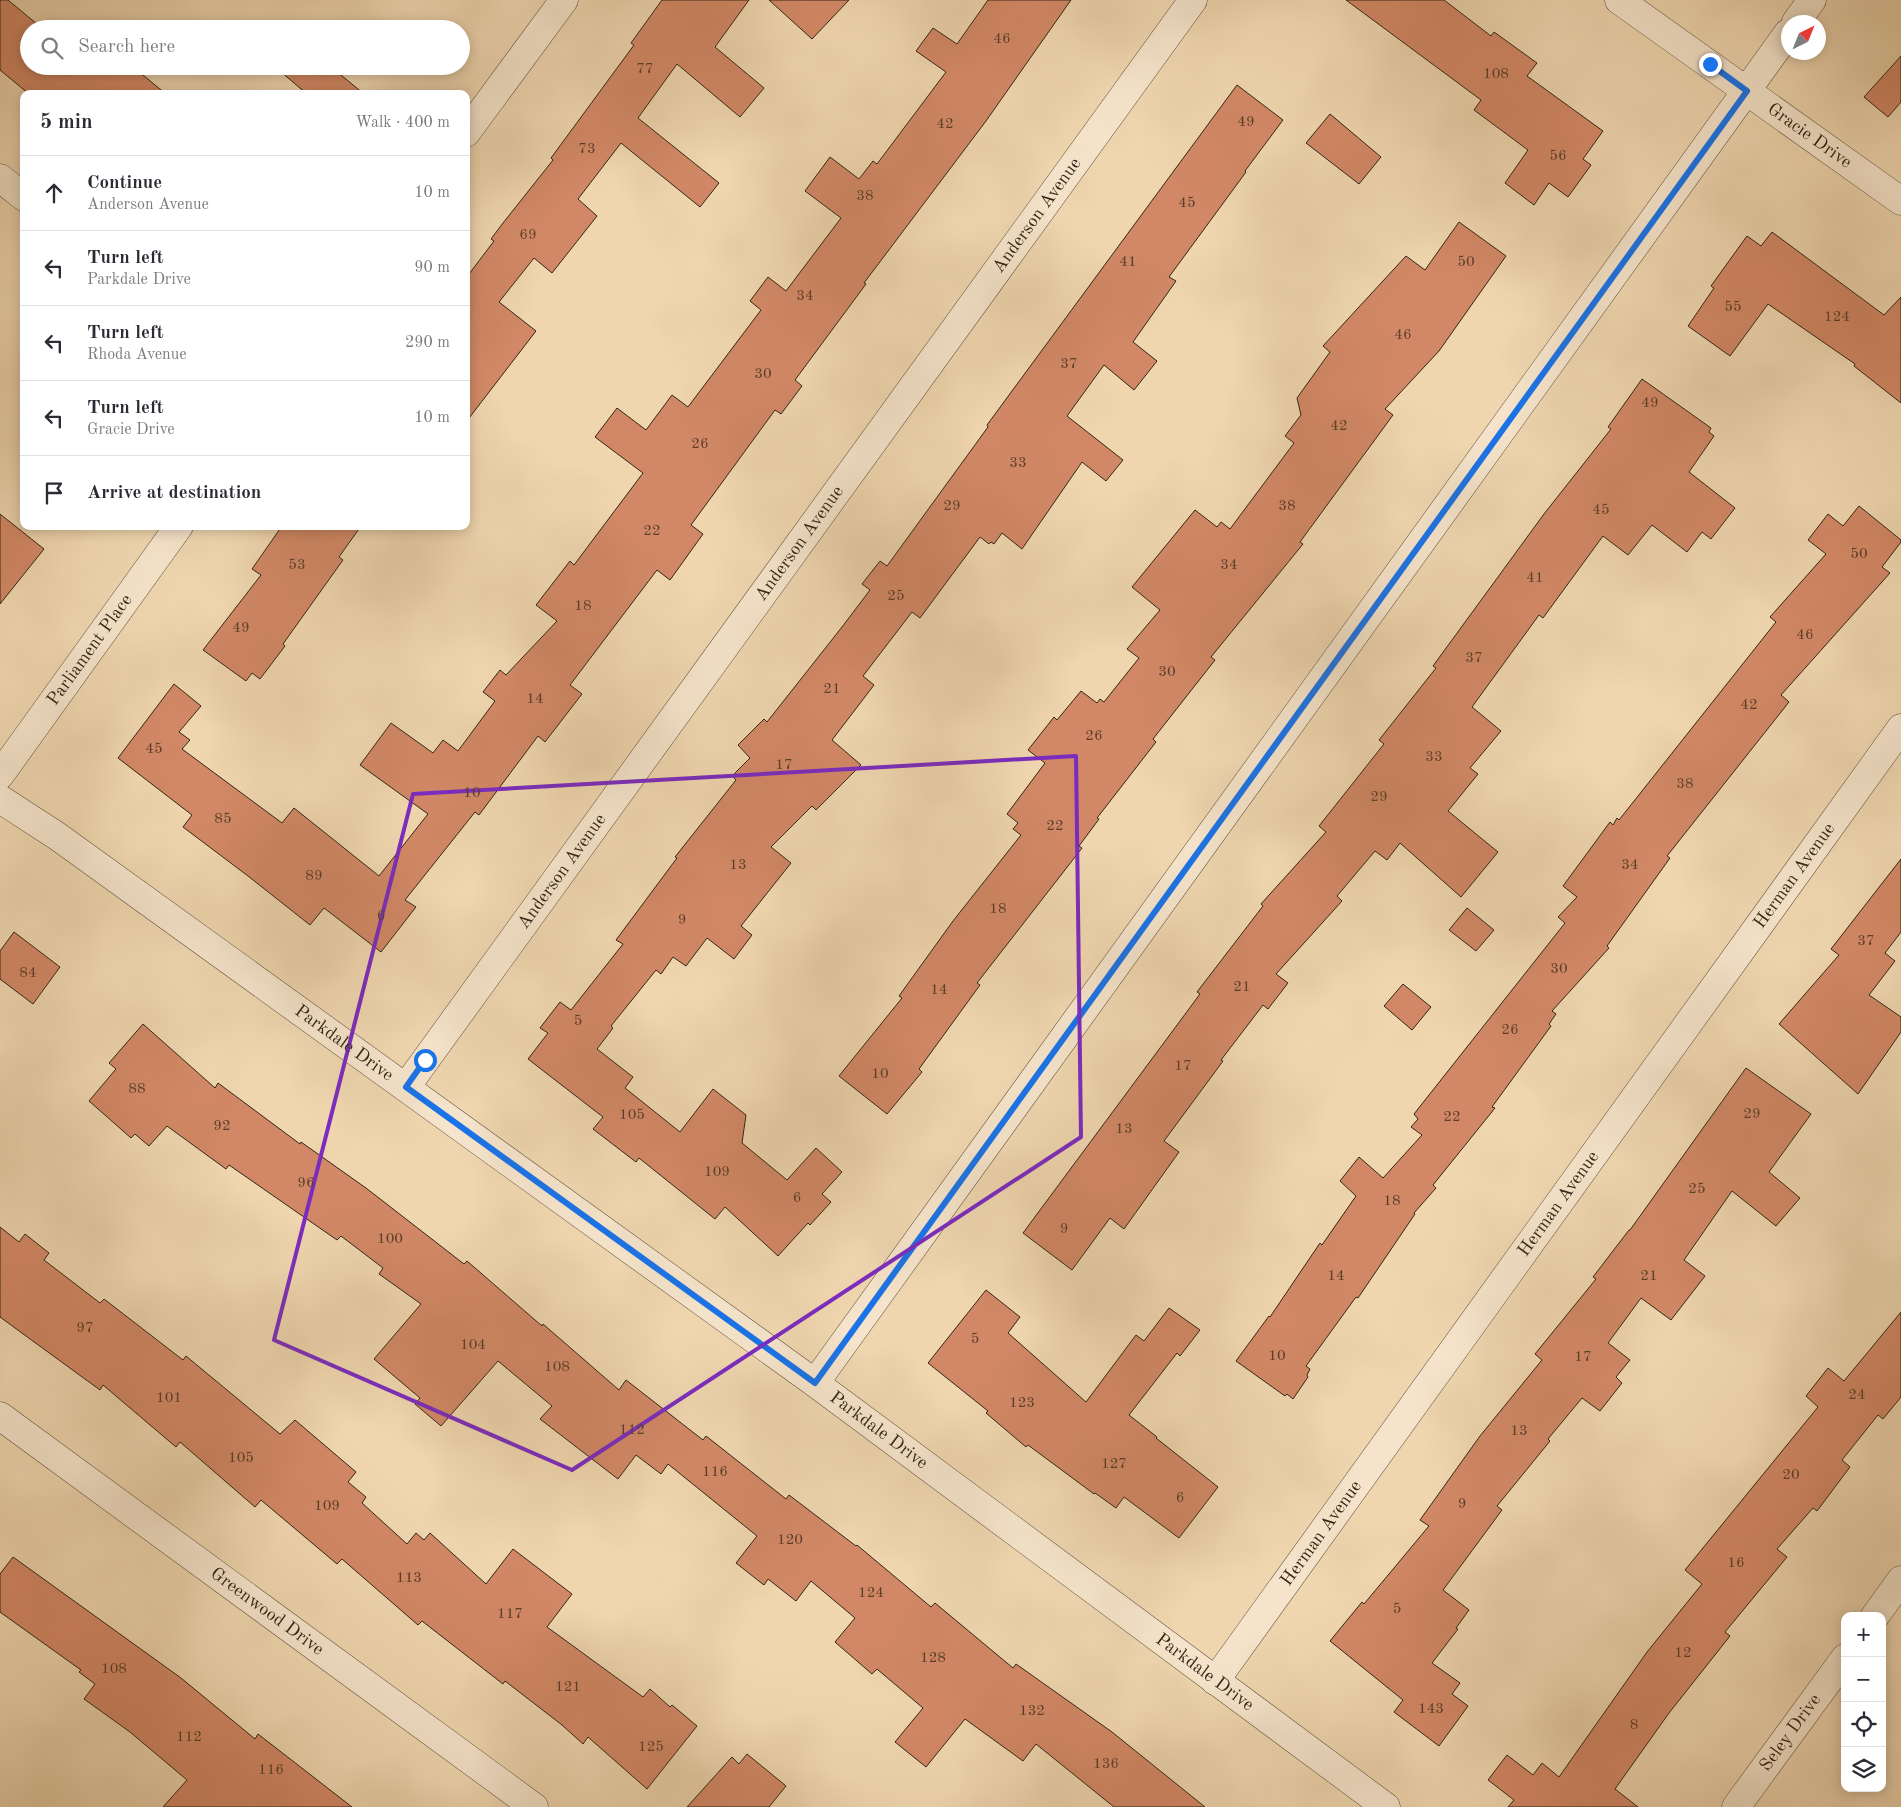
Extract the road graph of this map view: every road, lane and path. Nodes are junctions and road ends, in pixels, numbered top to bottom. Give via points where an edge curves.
1 (564, 0) edge
2 (1193, 0) edge
3 (1620, 0) edge
4 (1812, 0) edge
5 (1801, 15) edge
6 (1781, 43) edge
7 (1747, 91) junction
8 (470, 128) edge
9 (0, 178) edge
10 (20, 193) edge
11 (1901, 201) edge
12 (176, 530) edge
13 (1901, 728) edge
14 (0, 775) edge
15 (0, 799) edge
16 (406, 1087) junction
17 (815, 1383) junction
18 (0, 1416) edge
19 (1901, 1580) edge
20 (1878, 1612) edge
21 (1841, 1663) edge
22 (1215, 1681) junction
23 (534, 1807) edge
24 (1386, 1807) edge
25 (1736, 1807) edge

1 - 8 street
2 - 16 street, Anderson Avenue
3 - 7 street, Gracie Drive
4 - 5 street
6 - 7 street
7 - 11 street, Gracie Drive
7 - 17 street
9 - 10 street
12 - 14 street, Parliament Place
13 - 22 street, Herman Avenue
15 - 16 street, Parkdale Drive via 57,836
16 - 17 street, Parkdale Drive
17 - 22 street, Parkdale Drive
18 - 23 street, Greenwood Drive
19 - 20 street
21 - 25 street, Seley Drive
22 - 24 street, Parkdale Drive

